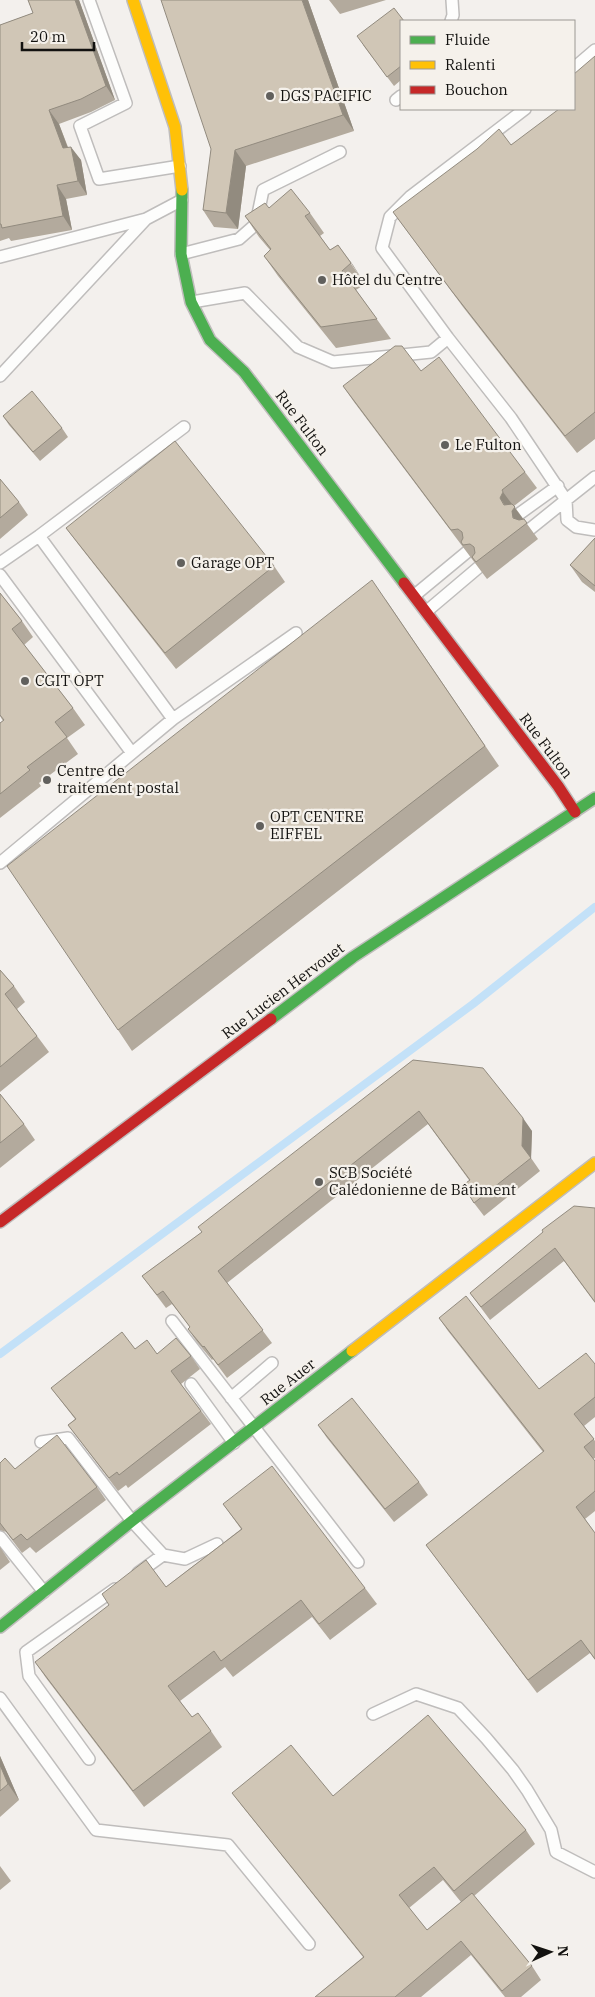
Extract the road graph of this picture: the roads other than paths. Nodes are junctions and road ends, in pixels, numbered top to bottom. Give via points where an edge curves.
1 (89, 0) edge
2 (134, 0) edge
3 (452, 0) edge
4 (451, 20) edge
5 (595, 50) edge
6 (575, 67) edge
7 (524, 110) edge
8 (340, 152) dead end
9 (180, 166) junction
10 (183, 200) junction
11 (146, 219) junction
12 (181, 254) junction
13 (0, 257) edge
14 (190, 302) junction
15 (448, 338) junction
16 (0, 376) edge
17 (184, 427) dead end
18 (595, 477) edge
19 (558, 486) junction
20 (566, 500) junction
21 (519, 514) dead end
22 (530, 529) dead end
23 (595, 530) edge
24 (39, 536) junction
25 (467, 552) edge
26 (0, 563) edge
27 (479, 567) edge
28 (0, 575) edge
29 (414, 595) junction
30 (427, 611) junction
31 (296, 633) dead end
32 (173, 719) junction
33 (132, 753) junction
34 (595, 798) edge
35 (575, 812) junction
36 (0, 863) edge
37 (595, 1163) edge
38 (0, 1222) edge
39 (172, 1321) edge
40 (272, 1363) dead end
41 (191, 1384) dead end
42 (231, 1398) junction
43 (254, 1427) junction
44 (41, 1442) dead end
45 (234, 1443) junction
46 (132, 1522) junction
47 (0, 1537) edge
48 (218, 1544) dead end
49 (163, 1555) junction
50 (358, 1562) dead end
51 (44, 1592) junction
52 (0, 1627) edge
53 (0, 1698) edge
54 (373, 1714) dead end
55 (89, 1759) dead end
56 (595, 1872) edge
57 (308, 1944) dead end

1 - 9 lane via 126,103 80,126 98,179
2 - 9 street, Rue Fulton via 175,127
3 - 4 lane
5 - 6 lane
7 - 15 lane via 411,196 390,217 382,248
8 - 12 lane via 263,190 256,224 239,239
9 - 10 street, Rue Fulton
10 - 11 lane
10 - 12 street, Rue Fulton
11 - 13 lane
11 - 16 lane
12 - 14 street, Rue Fulton
14 - 15 lane via 245,293 298,347 333,362 431,352
14 - 29 street, Rue Fulton via 210,340 244,372
15 - 19 lane via 512,418
17 - 24 lane
18 - 20 lane
19 - 20 lane
19 - 21 lane
20 - 22 lane
20 - 23 lane via 568,520 576,528
24 - 26 lane
24 - 32 lane
25 - 29 lane
27 - 30 lane
28 - 33 lane
29 - 30 street, Rue Fulton
30 - 35 street, Rue Fulton
31 - 32 lane
32 - 33 lane
33 - 36 lane
34 - 35 street, Rue Lucien Hervouet
35 - 38 street, Rue Lucien Hervouet via 353,957
37 - 43 street, Rue Auer
39 - 42 lane
40 - 42 lane
41 - 45 lane
42 - 43 lane
43 - 45 street, Rue Auer
43 - 50 lane
44 - 46 lane via 68,1438
45 - 46 street, Rue Auer
46 - 49 lane
46 - 51 street, Rue Auer
47 - 51 lane
48 - 49 lane via 185,1559
49 - 55 lane via 26,1652 30,1676
51 - 52 street, Rue Auer
53 - 57 lane via 96,1830 228,1845
54 - 56 lane via 416,1694 458,1708 513,1770 551,1830 556,1852

